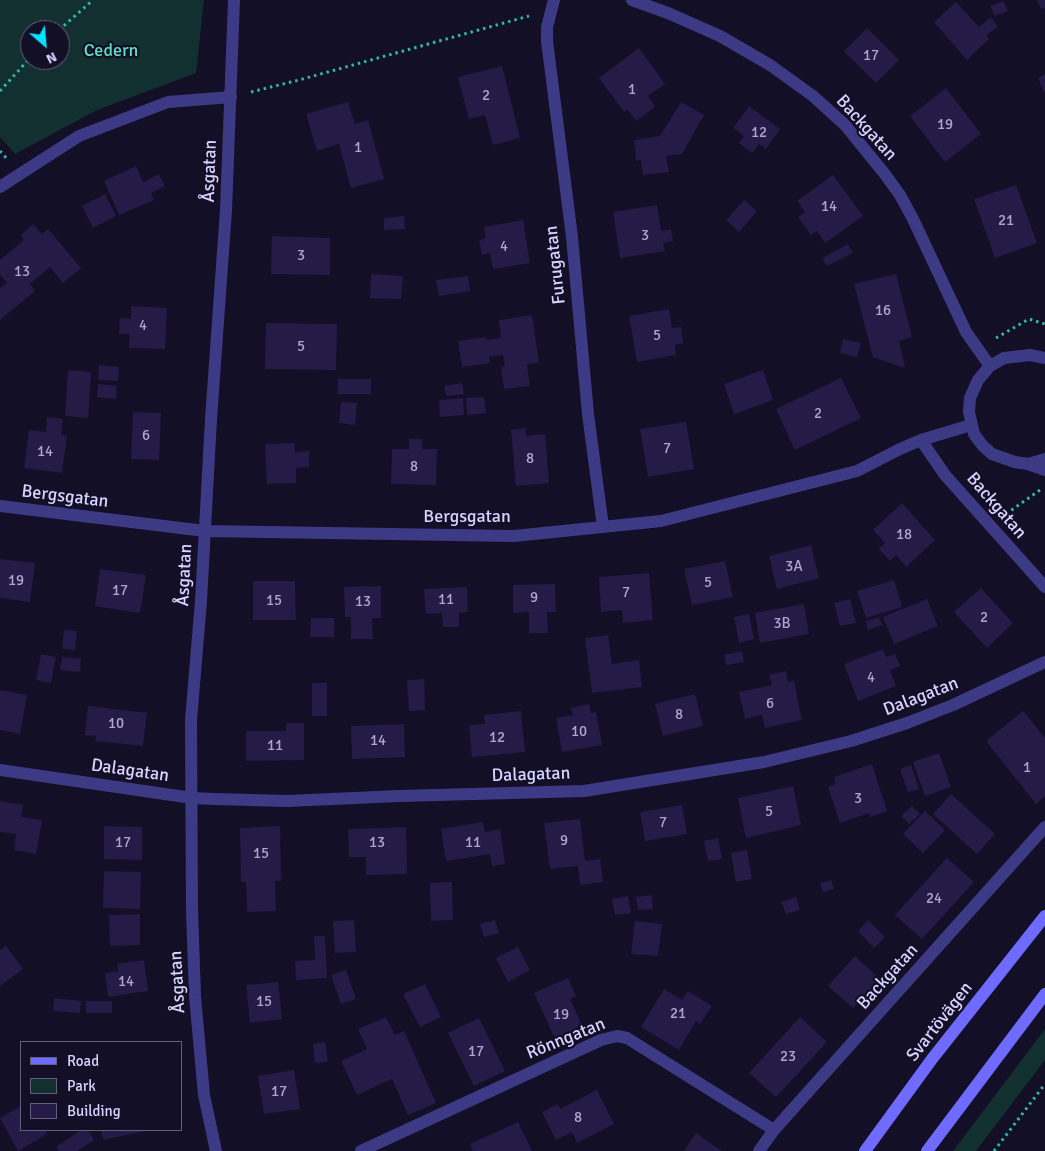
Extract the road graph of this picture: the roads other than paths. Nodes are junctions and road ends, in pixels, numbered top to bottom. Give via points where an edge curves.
1 (234, 0) edge
2 (554, 0) edge
3 (638, 1) edge
4 (231, 97) junction
5 (0, 187) edge
6 (1045, 358) edge
7 (990, 366) junction
8 (972, 425) junction
9 (921, 440) junction
10 (1045, 459) edge
11 (1028, 464) junction
12 (1045, 470) edge
13 (0, 506) edge
14 (603, 527) junction
15 (205, 531) junction
16 (1045, 587) edge
17 (1045, 662) edge
18 (0, 770) edge
19 (192, 798) junction
20 (1045, 827) edge
21 (1045, 916) edge
22 (1045, 994) edge
23 (774, 1130) junction
24 (216, 1151) edge
25 (361, 1151) edge
26 (759, 1151) edge
27 (865, 1151) edge
28 (927, 1151) edge

1 - 4 street, Åsgatan
2 - 14 street, Furugatan via 547,41
3 - 7 street, Backgatan via 720,36 770,64 845,125 900,195 966,332
4 - 5 street via 168,102 79,136
4 - 15 street, Åsgatan
6 - 7 street via 1030,355 1004,358
7 - 8 street via 978,380 970,398
8 - 9 street
8 - 11 street via 974,434 992,454
9 - 14 street, Bergsgatan via 857,471 661,521
9 - 16 street, Backgatan via 945,475
10 - 11 street
11 - 12 street
13 - 15 street, Bergsgatan
14 - 15 street, Bergsgatan via 514,536
15 - 19 street, Åsgatan via 191,720
17 - 19 street, Dalagatan via 953,705 851,740 764,762 584,791 287,801
18 - 19 street, Dalagatan
19 - 24 street, Åsgatan via 195,996 204,1095
20 - 23 street, Backgatan
21 - 27 main road, Svartövägen via 932,1059
22 - 28 main road
23 - 25 street, Rönngatan via 627,1038 617,1036 601,1040
23 - 26 street, Backgatan

